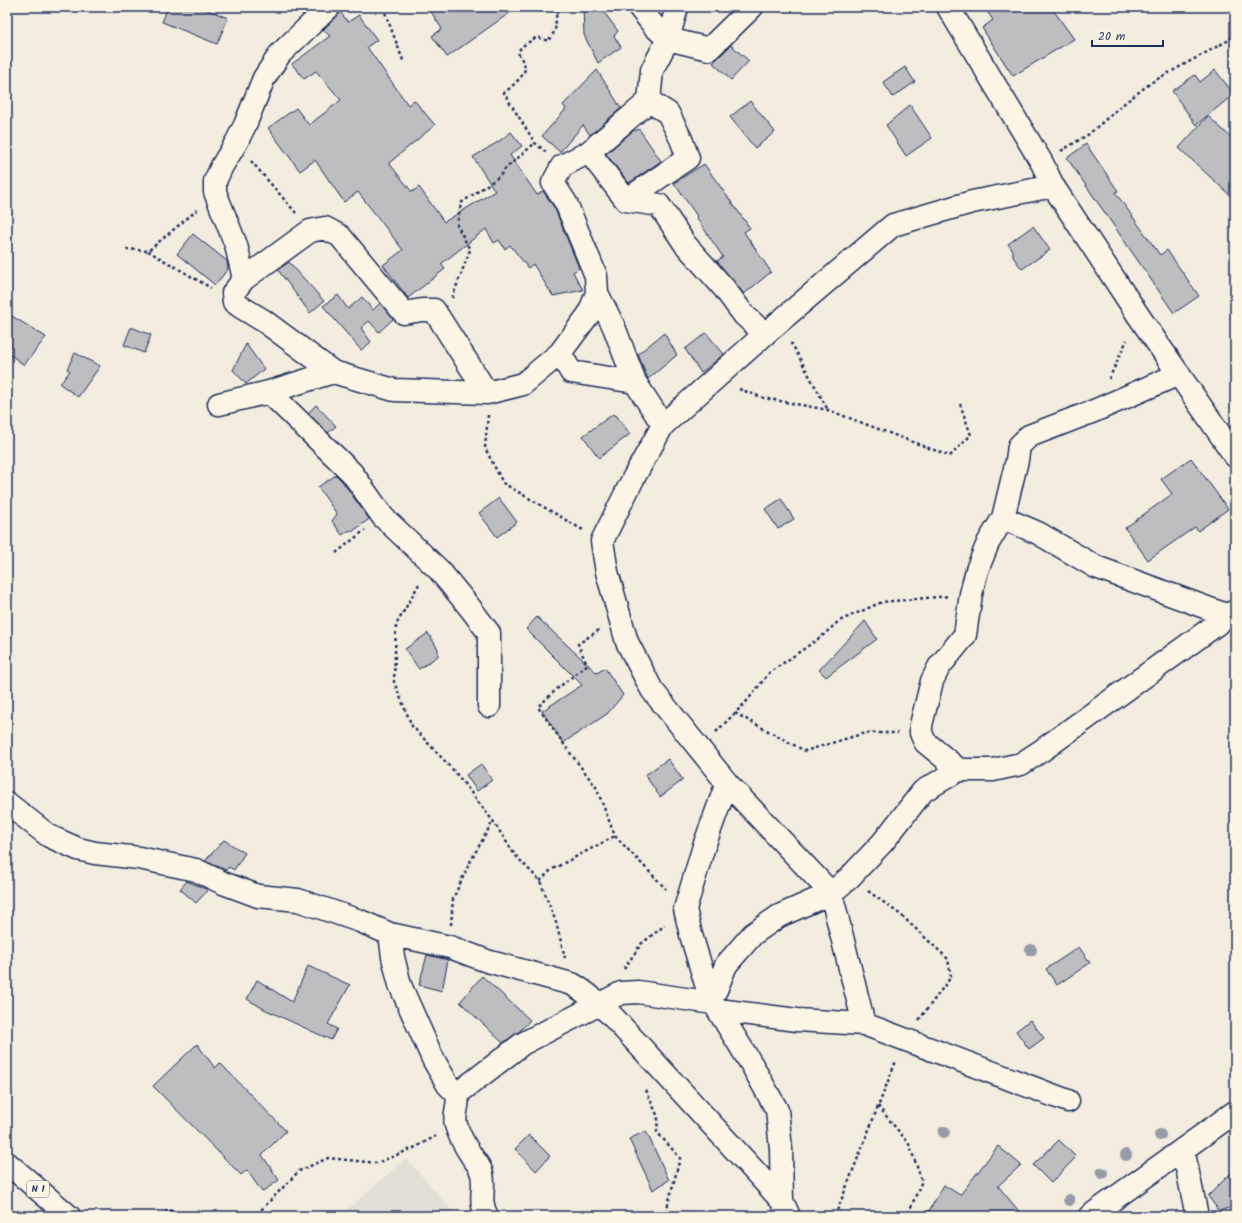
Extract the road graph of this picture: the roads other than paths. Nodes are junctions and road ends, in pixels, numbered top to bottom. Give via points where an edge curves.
1 (329, 7) edge
2 (639, 7) edge
3 (677, 7) edge
4 (752, 7) edge
5 (948, 7) edge
6 (668, 39) junction
7 (649, 101) junction
8 (589, 152) junction
9 (1053, 186) junction
10 (626, 200) junction
11 (244, 279) junction
12 (597, 293) junction
13 (765, 334) junction
14 (560, 354) junction
15 (332, 372) junction
16 (1179, 374) junction
17 (635, 382) junction
18 (269, 392) junction
19 (487, 393) junction
20 (219, 404) dead end
21 (664, 425) junction
22 (1235, 456) edge
23 (1003, 518) junction
24 (1232, 613) edge
25 (489, 706) dead end
26 (959, 770) junction
27 (727, 783) junction
28 (7, 803) edge
29 (831, 893) junction
30 (390, 934) junction
31 (714, 1003) junction
32 (600, 1004) junction
33 (864, 1024) junction
34 (457, 1094) junction
35 (1068, 1101) dead end
36 (1235, 1113) edge
37 (1183, 1149) junction
38 (7, 1163) edge
39 (785, 1208) edge
40 (69, 1216) edge
41 (487, 1216) edge
42 (1090, 1216) edge
43 (1197, 1216) edge

1 - 11 main road via 280,54 264,78 245,125 215,181 215,192 236,245
2 - 6 main road
3 - 6 main road
4 - 6 main road via 709,49
5 - 9 main road via 1042,163
6 - 7 main road via 652,70
7 - 8 main road
7 - 10 main road via 668,113 682,139 688,158
8 - 10 main road
8 - 12 main road via 562,166 553,183 566,203 596,276
9 - 13 main road via 972,202 893,225
9 - 16 main road
10 - 13 main road via 659,205 685,244 744,315
11 - 15 main road via 234,294 234,302
11 - 19 main road via 310,231 325,228 340,236 404,313 434,310
12 - 14 main road via 589,314
12 - 17 main road via 614,327
13 - 21 main road
14 - 17 main road via 571,372
14 - 19 main road via 523,384
15 - 18 main road
15 - 19 main road via 394,390
16 - 22 main road
16 - 23 main road via 1029,436 1019,446
17 - 21 main road
18 - 20 main road
18 - 25 main road via 352,473 383,517 439,570 489,633
21 - 27 main road via 602,541 607,572 628,642 652,690
23 - 24 main road via 1038,533 1096,567
23 - 26 main road via 988,543 977,570 966,635 939,667 932,681 921,725 925,742
24 - 26 main road via 1020,764 993,770
26 - 29 main road via 923,791 883,842 850,878
27 - 29 main road
27 - 31 main road via 685,909
28 - 30 main road via 49,836 78,849 196,870 258,896 298,900
29 - 31 main road via 779,916 753,934 726,966 716,990
29 - 33 main road
30 - 32 main road via 450,947 487,962 572,984
30 - 34 main road via 400,985 433,1059 448,1085
31 - 32 main road via 638,992 621,993
31 - 33 main road via 797,1020
31 - 39 main road via 777,1110
32 - 34 main road via 522,1044
32 - 39 main road
33 - 35 main road
34 - 41 main road via 456,1124 470,1155 481,1169 482,1203
36 - 37 main road
37 - 42 main road
37 - 43 main road
38 - 40 main road, N 1

